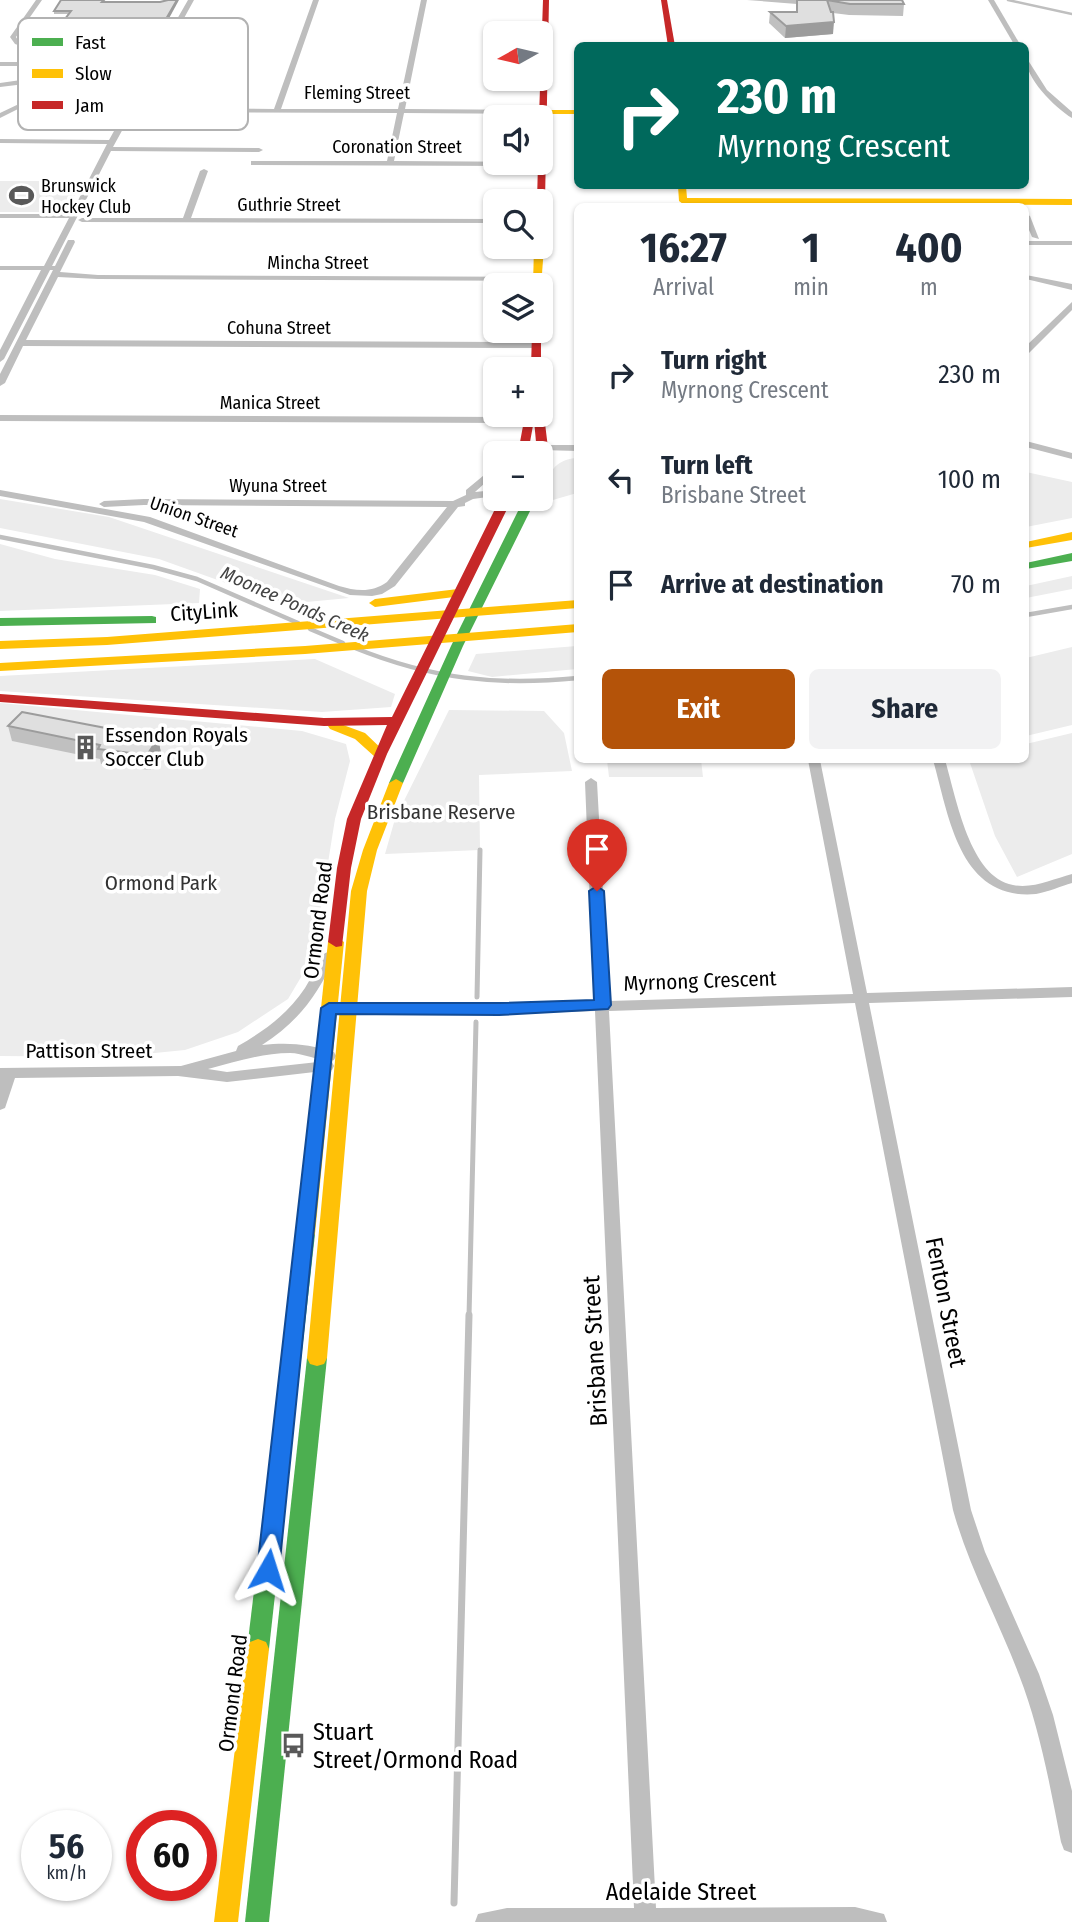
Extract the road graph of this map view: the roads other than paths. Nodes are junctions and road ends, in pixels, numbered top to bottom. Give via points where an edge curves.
1 (39, 0) edge
2 (191, 0) edge
3 (316, 0) edge
4 (424, 0) edge
5 (546, 0) edge
6 (664, 0) edge
7 (991, 0) edge
8 (23, 18) edge
9 (181, 18) edge
10 (18, 24) edge
11 (18, 42) edge
12 (671, 42) edge
13 (1015, 42) edge
14 (0, 64) edge
15 (18, 64) edge
16 (1029, 64) edge
17 (18, 82) edge
18 (0, 85) edge
19 (543, 105) edge
20 (18, 107) edge
21 (248, 111) edge
22 (277, 111) junction
23 (401, 112) junction
24 (483, 112) edge
25 (553, 112) edge
26 (574, 112) edge
27 (0, 116) edge
28 (1072, 116) edge
29 (121, 130) edge
30 (124, 130) edge
31 (0, 141) edge
32 (113, 147) junction
33 (258, 150) dead end
34 (254, 163) dead end
35 (390, 163) junction
36 (483, 164) edge
37 (204, 171) dead end
38 (683, 198) edge
39 (1072, 202) edge
40 (918, 203) edge
41 (1029, 207) edge
42 (0, 216) edge
43 (78, 218) junction
44 (186, 220) junction
45 (483, 221) edge
46 (1029, 222) edge
47 (1036, 237) dead end
48 (1029, 243) edge
49 (1072, 243) edge
50 (0, 268) edge
51 (47, 268) junction
52 (55, 274) junction
53 (1029, 278) edge
54 (483, 281) edge
55 (1072, 288) edge
56 (1072, 305) edge
57 (483, 339) edge
58 (20, 343) junction
59 (1029, 348) edge
60 (0, 359) edge
61 (1, 377) edge
62 (0, 418) edge
63 (483, 418) edge
64 (1029, 445) edge
65 (553, 448) edge
66 (574, 448) edge
67 (1072, 456) edge
68 (483, 480) edge
69 (2, 493) edge
70 (483, 498) edge
71 (472, 499) junction
72 (455, 504) junction
73 (83, 506) junction
74 (499, 511) edge
75 (524, 511) edge
76 (1072, 536) edge
77 (429, 540) junction
78 (1029, 544) edge
79 (1072, 557) edge
80 (1029, 565) edge
81 (458, 594) junction
82 (574, 604) edge
83 (333, 606) dead end
84 (471, 613) junction
85 (168, 619) dead end
86 (0, 622) edge
87 (574, 628) edge
88 (0, 645) edge
89 (0, 667) edge
90 (0, 698) edge
91 (398, 716) junction
92 (424, 716) junction
93 (324, 722) junction
94 (380, 754) junction
95 (815, 763) edge
96 (940, 763) edge
97 (591, 782) dead end
98 (1072, 878) edge
99 (336, 935) junction
100 (1072, 992) edge
101 (860, 996) junction
102 (602, 1005) junction
103 (329, 1008) junction
104 (348, 1008) junction
105 (230, 1058) junction
106 (323, 1060) junction
107 (342, 1063) junction
108 (177, 1072) junction
109 (4, 1073) edge
110 (0, 1104) edge
111 (1072, 1842) edge
112 (645, 1917) junction
113 (226, 1922) edge
114 (257, 1922) edge
115 (486, 1922) edge
116 (876, 1922) edge

1 - 8 street
2 - 9 street
3 - 22 street
4 - 23 street
5 - 19 main road
6 - 12 main road
7 - 13 street
10 - 11 street via 13,30
14 - 15 street
16 - 28 street via 1044,91
17 - 18 street
20 - 27 street
21 - 22 street, Fleming Street
22 - 23 street, Fleming Street
23 - 24 street, Fleming Street
23 - 35 street
25 - 26 main road, Fleming Street
29 - 32 street
30 - 32 street
31 - 32 street
32 - 33 street
32 - 43 street
34 - 35 street, Coronation Street
35 - 36 street, Coronation Street
37 - 44 street
38 - 40 main road
39 - 41 main road
42 - 43 street, Guthrie Street
43 - 44 street, Guthrie Street
43 - 51 street
43 - 52 street
44 - 45 street, Guthrie Street
46 - 47 street
48 - 49 street
50 - 51 street
51 - 52 street
51 - 60 street via 12,327
52 - 54 street, Mincha Street
52 - 58 street
53 - 55 street
56 - 59 street
57 - 58 street, Cohuna Street
58 - 61 street
62 - 63 street, Manica Street
64 - 67 street
65 - 66 street
68 - 71 street via 470,492
69 - 73 street, Union Street
70 - 71 street
71 - 72 street
71 - 77 street
72 - 73 street, Wyuna Street via 144,502
72 - 77 street
73 - 77 street, Union Street via 155,522 335,589 365,593 388,587
74 - 81 main road, Ormond Road
75 - 84 main road, Ormond Road
76 - 78 main road
79 - 80 main road
81 - 83 main road
81 - 84 main road
81 - 91 main road, Ormond Road
82 - 88 main road, CityLink via 107,641
84 - 92 main road, Ormond Road
85 - 86 main road
87 - 89 main road, CityLink
90 - 93 main road
91 - 92 main road
91 - 93 main road
91 - 94 main road, Ormond Road
92 - 104 main road, Ormond Road via 378,822 366,862
93 - 94 main road via 356,733
94 - 99 main road, Ormond Road via 354,819
95 - 101 street, Fenton Street
96 - 98 street via 972,860 983,876 1003,888 1026,892
97 - 102 street, Brisbane Street
99 - 103 main road, Ormond Road
99 - 105 street, Pattison Street via 314,990 268,1035
100 - 101 street, Myrnong Crescent
101 - 102 street, Myrnong Crescent
101 - 111 street, Fenton Street via 961,1510 1037,1693
102 - 104 street, Myrnong Crescent
102 - 112 street, Brisbane Street
103 - 104 street, Myrnong Crescent
103 - 106 main road, Ormond Road
104 - 107 main road, Ormond Road
105 - 106 street, Pattison Street via 271,1048
105 - 108 street, Pattison Street
106 - 107 street, Pattison Street
106 - 108 street, Pattison Street via 227,1077
106 - 113 main road, Ormond Road
107 - 114 main road, Ormond Road via 317,1353
108 - 109 street, Pattison Street
109 - 110 street
112 - 115 street, Adelaide Street
112 - 116 street, Adelaide Street via 855,1918

